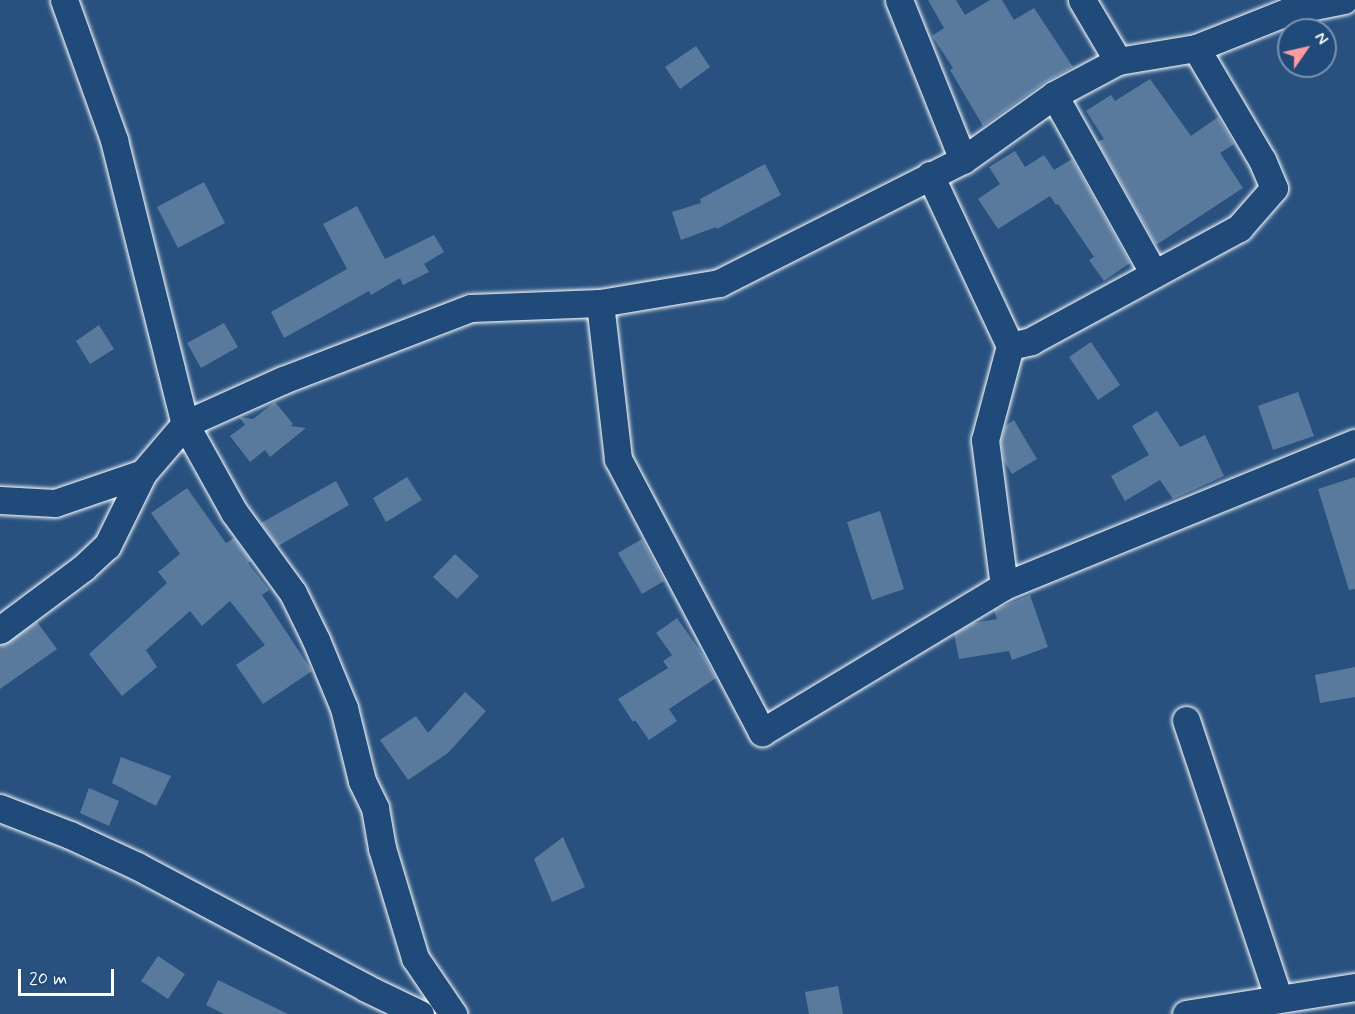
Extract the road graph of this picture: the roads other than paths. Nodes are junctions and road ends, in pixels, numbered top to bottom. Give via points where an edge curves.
1 (64, 0) edge
2 (899, 0) edge
3 (1082, 0) edge
4 (1344, 0) edge
5 (1196, 48) junction
6 (1118, 61) junction
7 (1054, 94) junction
8 (963, 160) junction
9 (930, 175) junction
10 (1154, 274) junction
11 (600, 303) junction
12 (1010, 346) junction
13 (185, 424) junction
14 (1355, 443) edge
15 (143, 473) junction
16 (0, 500) edge
17 (1004, 586) junction
18 (0, 630) edge
19 (1186, 720) dead end
20 (1, 816) edge
21 (1355, 987) edge
22 (1279, 999) junction
23 (420, 1014) edge
24 (453, 1014) edge
25 (1186, 1014) edge

1 - 13 street via 114,140
2 - 8 street
3 - 6 street
4 - 5 street via 1288,11
5 - 6 street
5 - 10 street via 1275,189 1239,228
6 - 7 street
7 - 8 street
7 - 10 street
8 - 9 street
9 - 11 street via 719,283
9 - 12 street
10 - 12 street via 1031,341
11 - 13 street via 471,308 283,380
11 - 17 street via 618,459 762,732
12 - 17 street via 985,440
13 - 15 street
13 - 24 street via 234,512 293,593 316,640 344,708 415,958
14 - 17 street
15 - 16 street via 55,503
15 - 18 street via 107,546
19 - 22 street
20 - 23 street via 70,835 137,866
21 - 22 street
22 - 25 street

